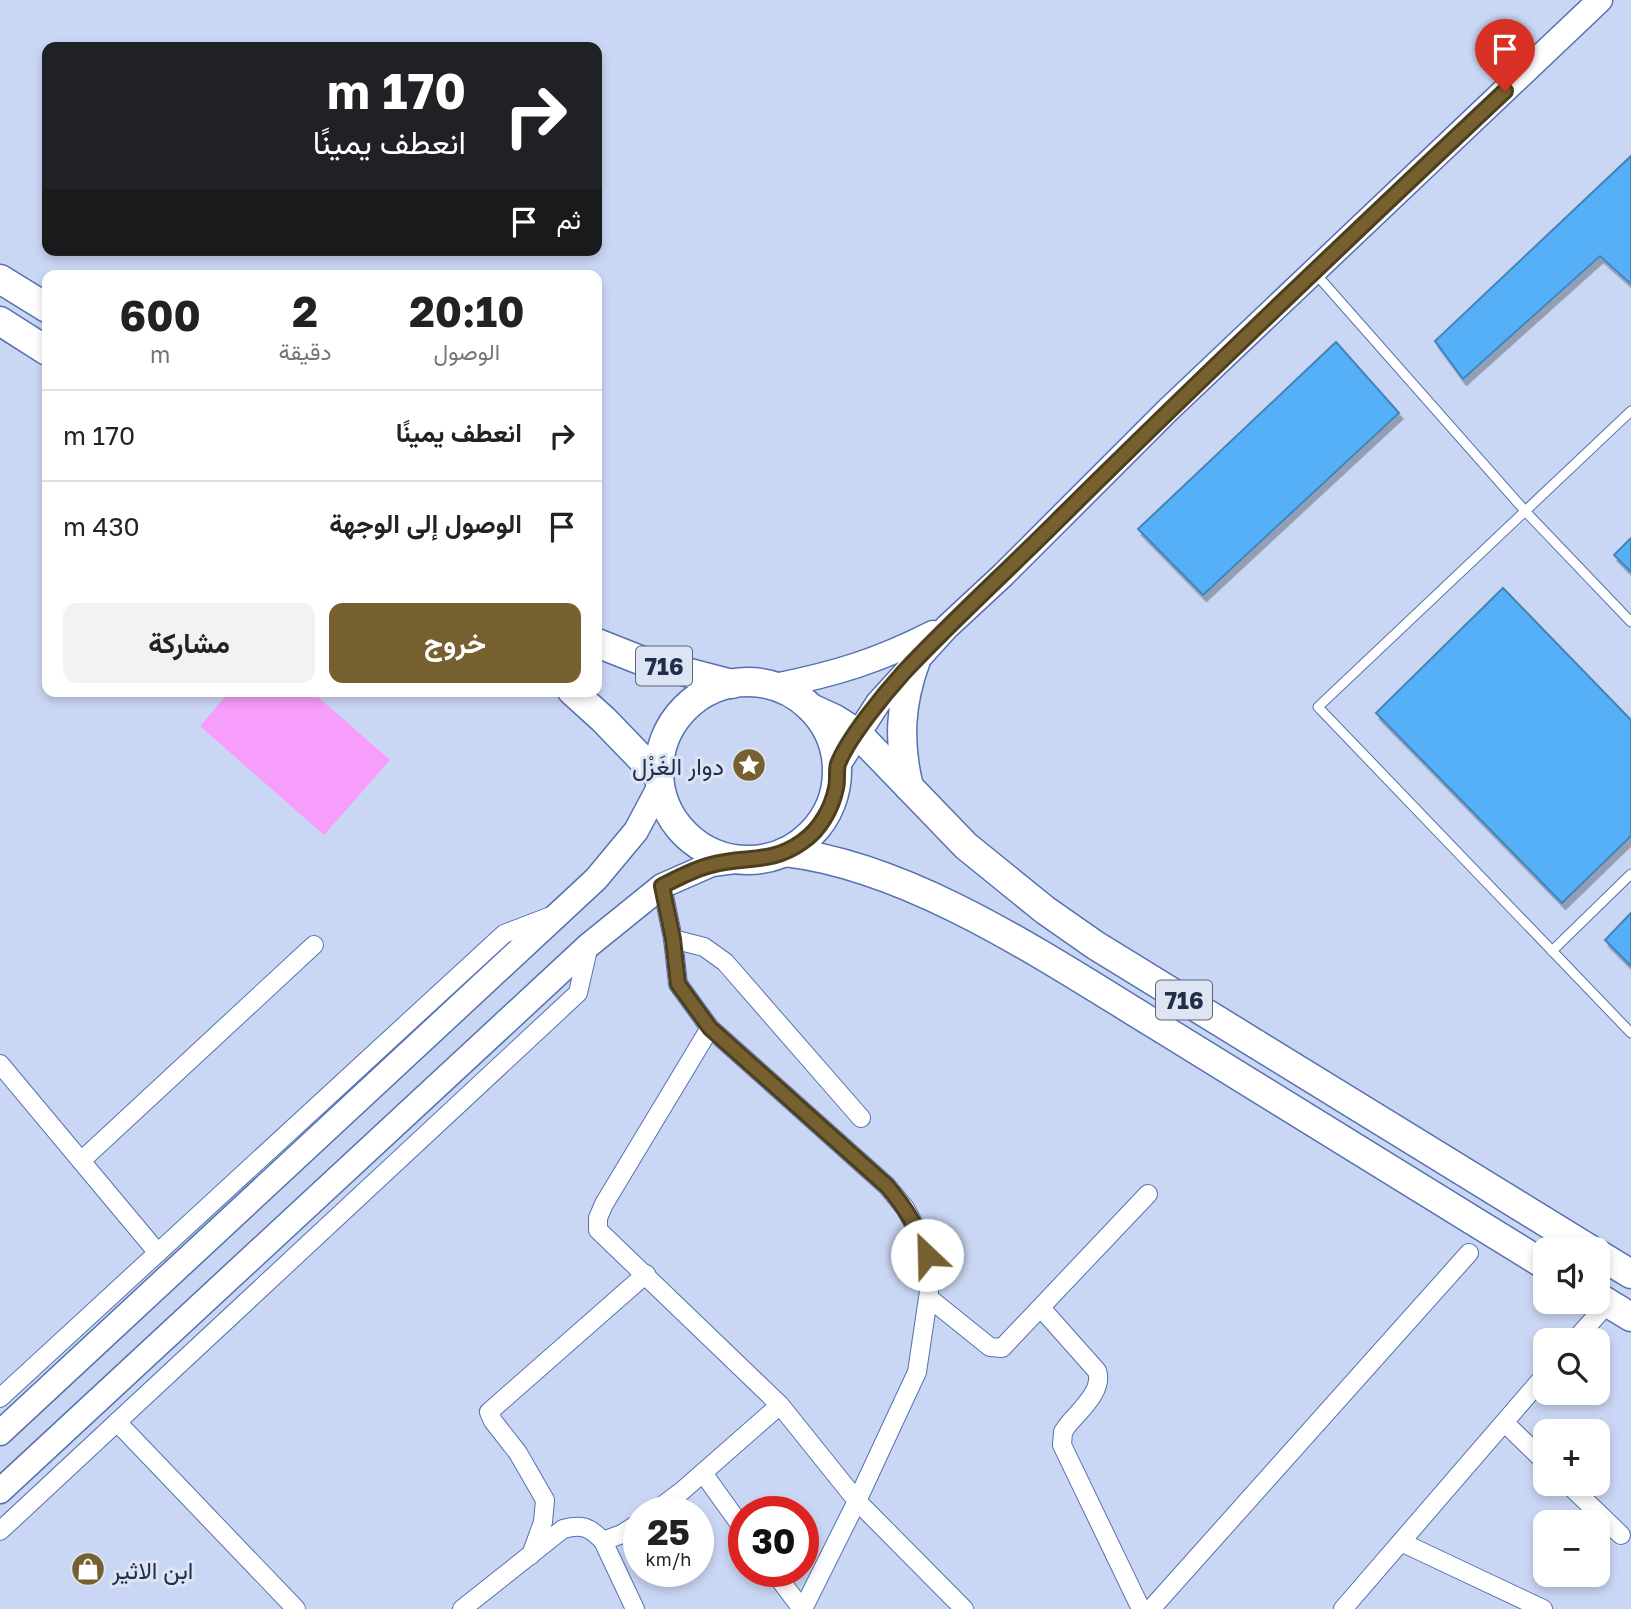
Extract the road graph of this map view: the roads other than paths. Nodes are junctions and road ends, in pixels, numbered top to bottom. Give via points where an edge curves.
1 (1600, 0) edge
2 (1315, 272) junction
3 (0, 279) edge
4 (42, 305) edge
5 (0, 321) edge
6 (42, 348) edge
7 (1631, 411) edge
8 (1526, 512) junction
9 (1631, 622) edge
10 (947, 627) junction
11 (602, 645) edge
12 (916, 660) junction
13 (732, 684) junction
14 (775, 686) junction
15 (579, 697) edge
16 (811, 708) junction
17 (857, 733) junction
18 (838, 765) junction
19 (660, 781) junction
20 (909, 787) junction
21 (785, 852) junction
22 (743, 860) junction
23 (1631, 874) edge
24 (662, 886) junction
25 (561, 913) junction
26 (673, 939) junction
27 (314, 945) dead end
28 (589, 945) junction
29 (1552, 951) junction
30 (710, 1028) junction
31 (1631, 1033) edge
32 (0, 1064) edge
33 (861, 1118) dead end
34 (80, 1161) junction
35 (1148, 1194) dead end
36 (1570, 1237) edge
37 (158, 1253) junction
38 (1469, 1253) dead end
39 (1533, 1258) edge
40 (1610, 1261) edge
41 (646, 1274) junction
42 (1631, 1274) edge
43 (929, 1298) junction
44 (1612, 1306) edge
45 (1041, 1308) junction
46 (1588, 1328) edge
47 (1533, 1390) edge
48 (0, 1398) edge
49 (780, 1405) junction
50 (117, 1422) junction
51 (1505, 1423) junction
52 (0, 1433) edge
53 (1533, 1450) edge
54 (703, 1474) junction
55 (0, 1491) edge
56 (675, 1496) edge
57 (1580, 1496) edge
58 (857, 1501) junction
59 (728, 1508) edge
60 (0, 1531) edge
61 (623, 1533) edge
62 (1620, 1535) dead end
63 (603, 1541) junction
64 (1401, 1542) junction
65 (531, 1555) junction
66 (785, 1587) edge
67 (296, 1609) edge
68 (462, 1609) edge
69 (635, 1609) edge
70 (802, 1609) edge
71 (964, 1609) edge
72 (1141, 1609) edge
73 (1151, 1609) edge
74 (1343, 1609) edge
75 (1543, 1609) edge

1 - 2 main road
2 - 8 lane
2 - 10 main road
3 - 4 main road
5 - 6 main road
7 - 8 lane
8 - 9 lane
8 - 29 lane via 1318,707
10 - 12 main road
10 - 14 main road via 868,663
11 - 13 main road, 716
12 - 17 main road
12 - 20 main road via 902,710 903,762
13 - 14 main road, 716
13 - 19 main road, 716 via 693,701 678,716 660,756
14 - 16 main road, 716
15 - 19 main road, 716
16 - 17 main road, 716
16 - 18 main road, 716 via 825,724
17 - 18 main road
17 - 20 main road, 716
18 - 21 main road, 716 via 825,817 804,841
19 - 22 main road, 716 via 663,799 685,835 712,852
19 - 25 main road via 636,831
20 - 36 main road, 716 via 1005,879 1096,945
21 - 22 main road, 716
21 - 39 main road, 716 via 819,856 880,876 1018,941
22 - 24 main road via 712,864
23 - 29 lane
24 - 26 street
24 - 28 main road
25 - 37 street via 504,934
25 - 52 main road
26 - 30 street via 678,984
26 - 33 street via 704,947 725,962
27 - 34 street
28 - 50 street via 578,993
28 - 55 main road
29 - 31 lane
30 - 41 street via 598,1218 598,1230
30 - 43 street via 887,1186 905,1208 932,1271
32 - 34 street
34 - 37 street
35 - 45 street
37 - 48 street
38 - 73 street
40 - 42 main road
41 - 49 street
41 - 65 street via 489,1412 545,1500
43 - 45 street via 996,1349 1008,1344
43 - 58 street via 917,1372
44 - 46 street
45 - 72 street via 1100,1378 1096,1391 1063,1432 1062,1445
47 - 51 street
49 - 54 street
49 - 58 street
50 - 60 street
50 - 67 street
51 - 53 street
51 - 64 street
54 - 56 street
54 - 59 street
57 - 62 street
58 - 70 street
58 - 71 street
61 - 63 street
63 - 65 street via 592,1529 579,1525 563,1529
63 - 69 street
64 - 74 street
64 - 75 street
65 - 68 street
66 - 70 street

